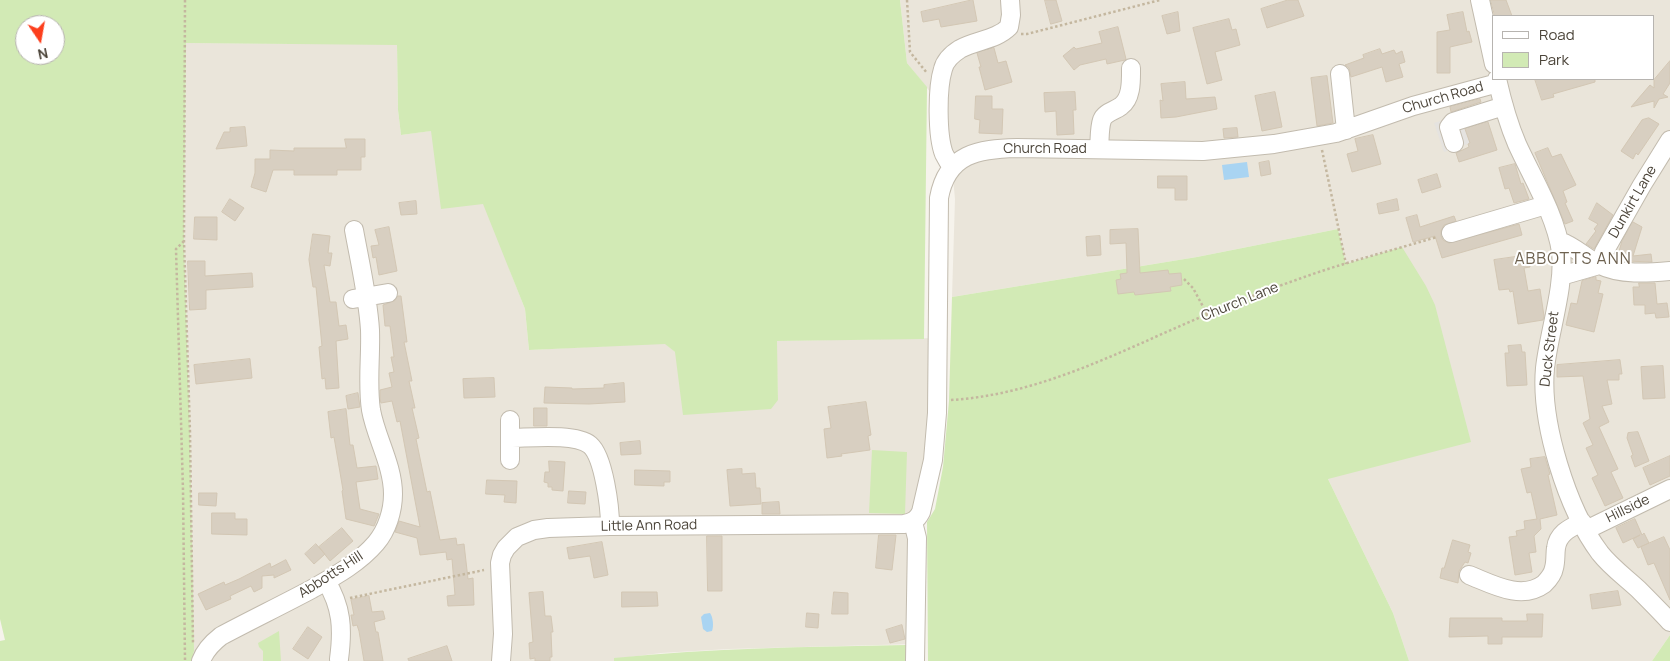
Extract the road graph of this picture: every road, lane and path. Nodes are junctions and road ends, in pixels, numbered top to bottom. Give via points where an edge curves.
1 (186, 0) edge
2 (907, 0) edge
3 (1010, 0) edge
4 (1160, 0) edge
5 (1480, 0) edge
6 (1009, 27) junction
7 (1492, 55) edge
8 (1131, 68) dead end
9 (1340, 74) dead end
10 (1497, 81) edge
11 (940, 90) junction
12 (1504, 106) junction
13 (1346, 130) junction
14 (1319, 136) junction
15 (1670, 140) edge
16 (1454, 144) dead end
17 (1099, 149) junction
18 (952, 167) junction
19 (1546, 205) junction
20 (354, 230) dead end
21 (1451, 233) joint
22 (184, 241) junction
23 (1559, 241) junction
24 (1346, 264) junction
25 (1599, 265) junction
26 (1670, 271) edge
27 (1561, 276) junction
28 (1184, 278) dead end
29 (388, 293) dead end
30 (360, 298) junction
31 (1207, 314) junction
32 (937, 400) junction
33 (510, 420) dead end
34 (510, 438) junction
35 (510, 460) dead end
36 (1670, 489) edge
37 (913, 522) junction
38 (610, 526) junction
39 (1584, 526) junction
40 (500, 567) junction
41 (1469, 575) dead end
42 (326, 581) junction
43 (337, 601) junction
44 (1670, 622) edge
45 (196, 660) edge
46 (342, 660) edge
47 (501, 661) edge
48 (915, 661) edge

1 - 22 path
2 - 11 path via 910,52
3 - 6 street via 1012,15
4 - 6 path via 1027,34 1018,34
5 - 7 street
6 - 11 street via 954,54 942,71
8 - 17 street via 1125,102 1096,117
9 - 13 street
10 - 12 street, Duck Street
10 - 13 street, Church Road
11 - 18 street via 940,139
12 - 16 street via 1453,122 1449,128
12 - 19 street, Duck Street via 1513,134
13 - 14 street, Church Road
14 - 17 street, Church Road via 1222,150
14 - 24 path
15 - 25 street, Dunkirt Lane
17 - 18 street, Church Road via 984,150 972,153
18 - 32 street, Church Road via 942,185 939,205
19 - 21 street
19 - 23 street, Duck Street
20 - 30 street, Abbotts Hill
21 - 24 path, Church Lane
22 - 45 path via 193,646
22 - 45 path via 176,248 182,490
23 - 25 street
23 - 27 street, Duck Street
24 - 31 path, Church Lane
25 - 26 street via 1630,272
25 - 27 street
27 - 39 street, Duck Street via 1544,382 1546,404 1559,466
28 - 31 path
29 - 30 street
30 - 42 street, Abbotts Hill via 370,331 371,410 391,474 392,510 388,525 377,542
31 - 32 path, Church Lane via 1076,371 1038,384 975,398
32 - 37 street, Church Road via 933,460 921,512
33 - 34 street
34 - 35 street
34 - 38 street via 573,439 590,445 600,464 608,494
36 - 39 street, Hillside
37 - 38 street, Little Ann Road
37 - 48 street via 917,538
38 - 40 street, Little Ann Road via 548,528 525,533 506,548
39 - 41 street, Hillside via 1566,530 1561,535 1556,546 1554,568 1541,586 1514,591
39 - 44 street, Duck Street via 1608,562
40 - 43 path
40 - 47 street, Little Ann Road
42 - 43 street
42 - 45 street, Abbotts Hill via 221,636
43 - 46 street

